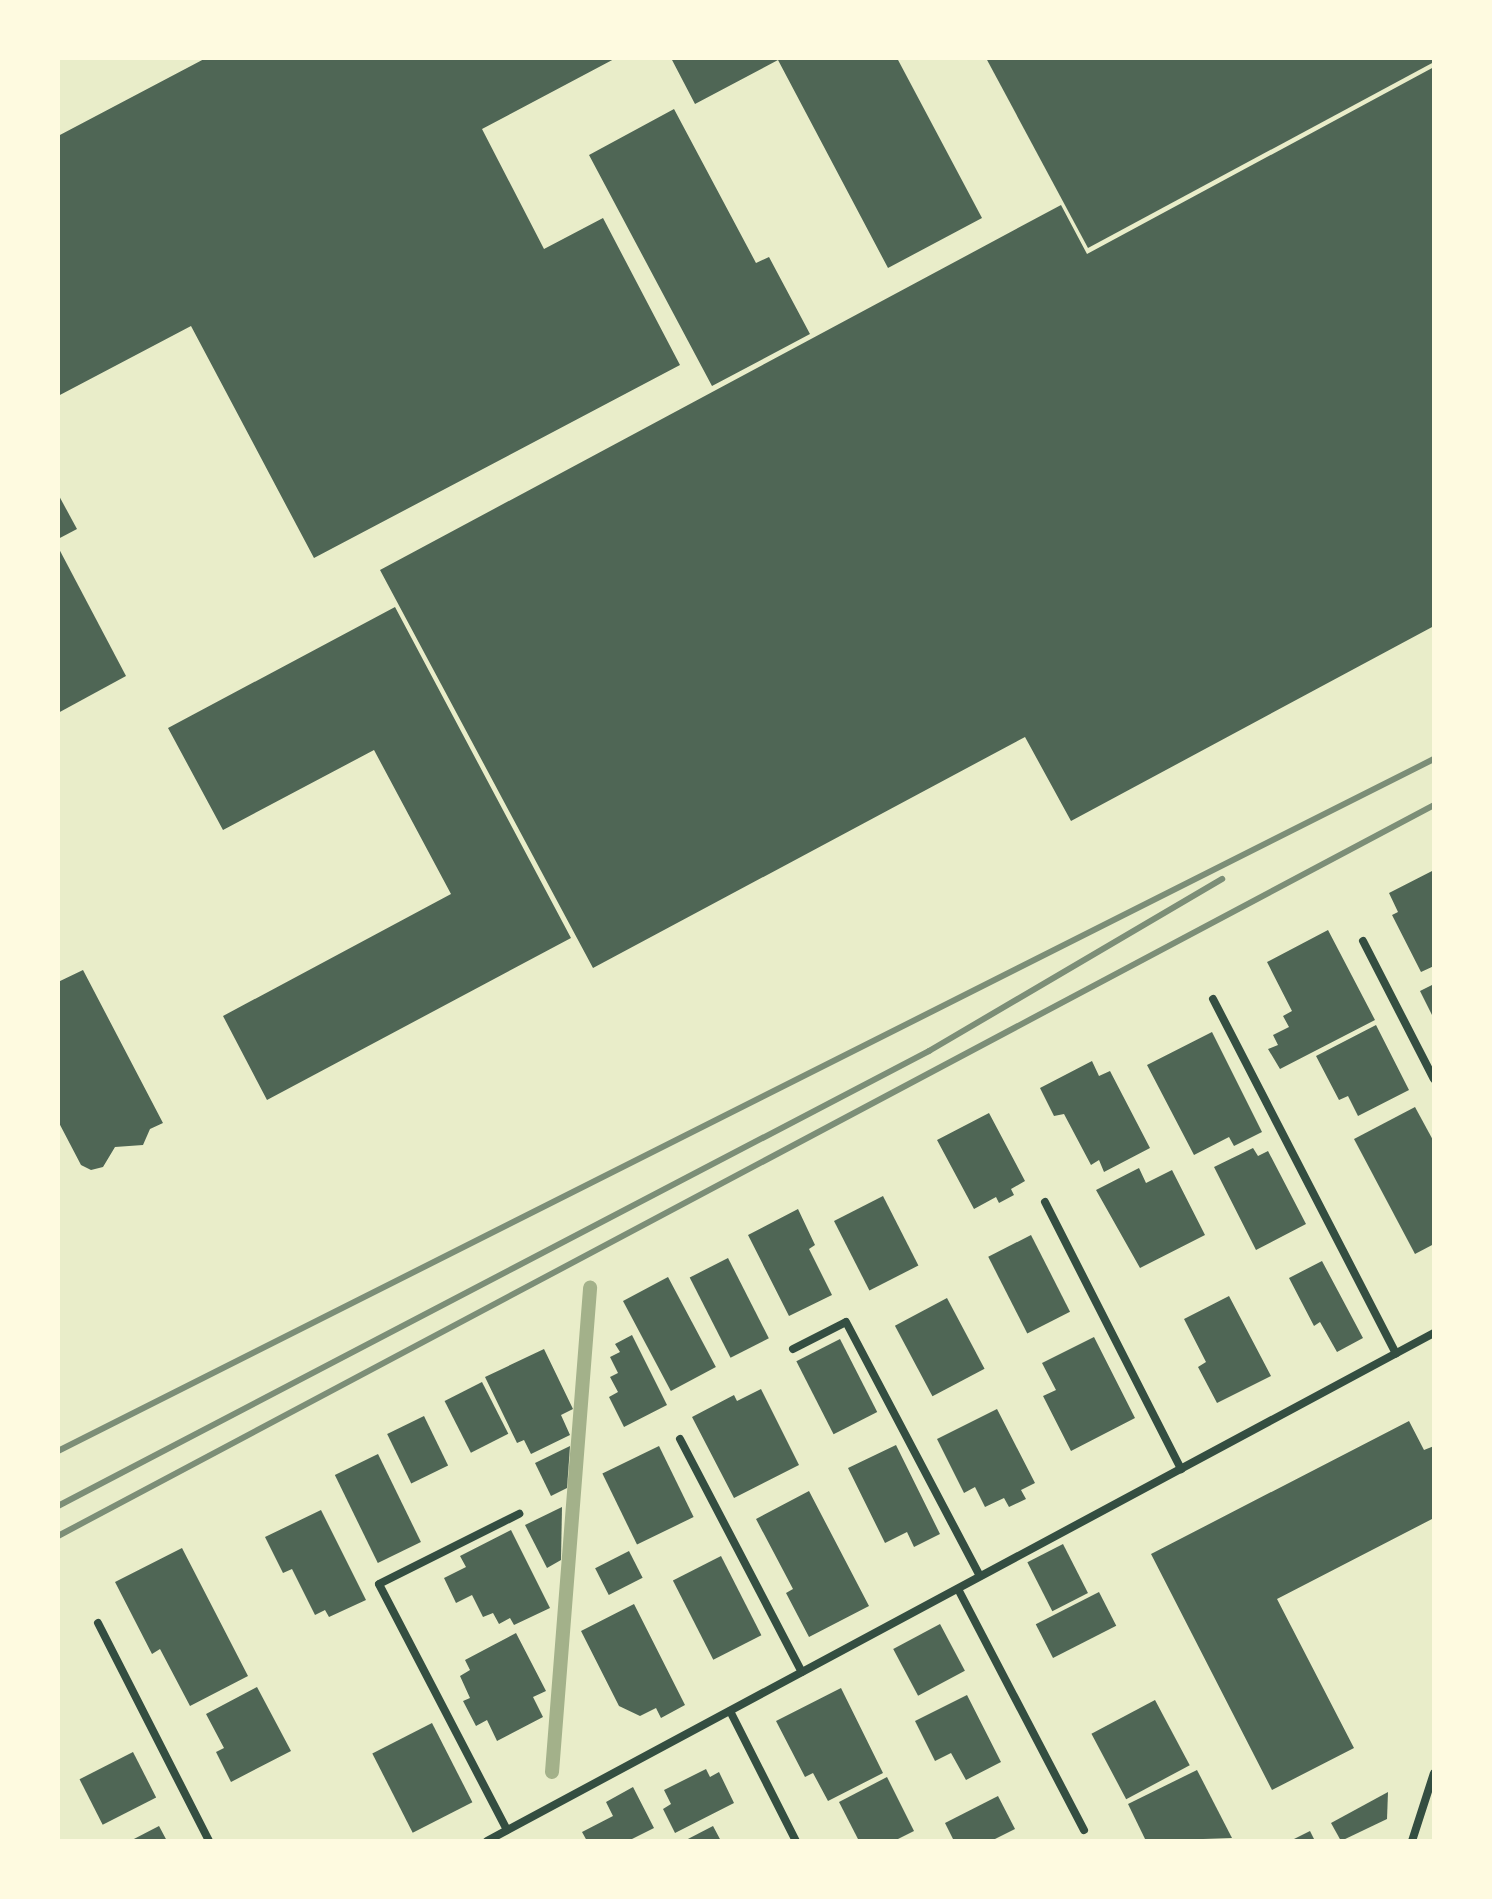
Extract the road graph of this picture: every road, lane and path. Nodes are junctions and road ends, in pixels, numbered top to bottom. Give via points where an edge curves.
1 (1363, 941) dead end
2 (1213, 999) dead end
3 (1434, 1079) edge
4 (1045, 1202) dead end
5 (1434, 1333) edge
6 (793, 1349) dead end
7 (1396, 1353) junction
8 (680, 1439) dead end
9 (1181, 1469) junction
10 (519, 1514) dead end
11 (980, 1576) junction
12 (958, 1589) junction
13 (98, 1623) dead end
14 (802, 1672) junction
15 (730, 1711) junction
16 (1434, 1773) edge
17 (507, 1830) junction
18 (1084, 1830) dead end
19 (209, 1841) edge
20 (487, 1841) edge
21 (796, 1841) edge
22 (1412, 1841) edge

1 - 3 street
2 - 7 street
4 - 9 street
5 - 7 street
6 - 11 street via 846,1322
7 - 9 street
8 - 14 street
9 - 11 street
10 - 17 street via 379,1584
11 - 12 street
12 - 14 street
12 - 18 street
13 - 19 street
14 - 15 street
15 - 17 street
15 - 21 street
16 - 22 street
17 - 20 street

